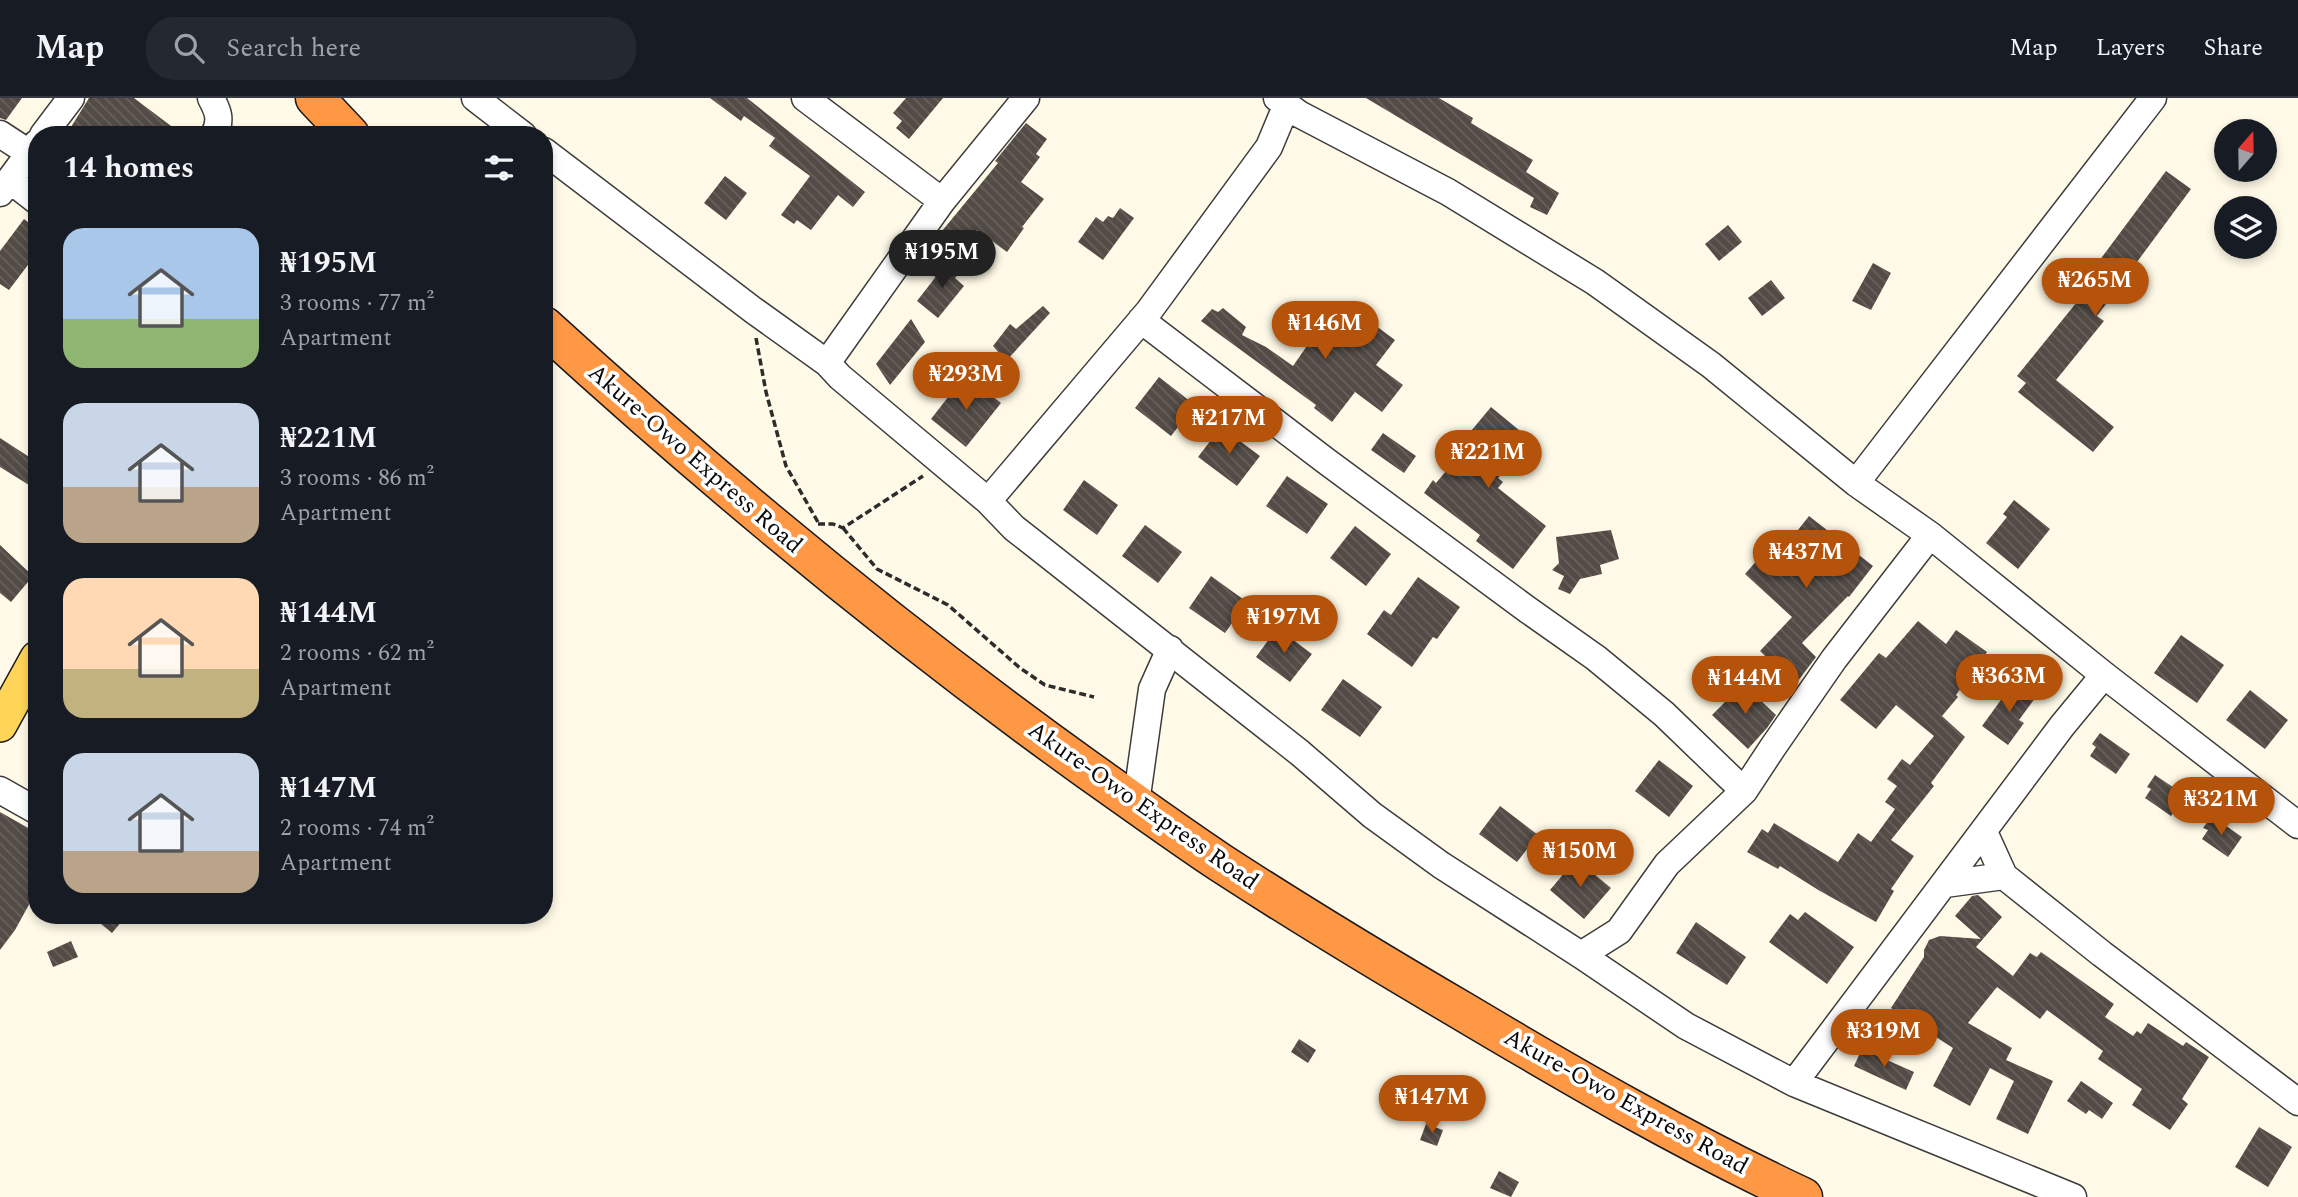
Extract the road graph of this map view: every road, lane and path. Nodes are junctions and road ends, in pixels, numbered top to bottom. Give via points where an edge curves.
1 (71, 98) edge
2 (211, 98) edge
3 (315, 98) edge
4 (475, 98) edge
5 (805, 98) edge
6 (1026, 98) edge
7 (2153, 98) edge
8 (1282, 101) edge
9 (50, 126) edge
10 (218, 126) edge
11 (338, 126) edge
12 (511, 126) edge
13 (0, 134) edge
14 (28, 142) edge
15 (28, 155) edge
16 (553, 158) edge
17 (5, 186) edge
18 (28, 197) edge
19 (942, 201) junction
20 (753, 310) junction
21 (1141, 320) junction
22 (553, 334) edge
23 (827, 363) junction
24 (943, 464) junction
25 (1856, 483) junction
26 (988, 502) junction
27 (818, 524) junction
28 (843, 528) junction
29 (1930, 535) junction
30 (784, 537) junction
31 (1170, 649) junction
32 (28, 674) edge
33 (2104, 675) junction
34 (1094, 697) dead end
35 (0, 725) edge
36 (0, 790) edge
37 (1744, 792) junction
38 (1136, 803) junction
39 (28, 806) edge
40 (2298, 825) edge
41 (1984, 832) junction
42 (2004, 876) junction
43 (1945, 884) junction
44 (1581, 955) junction
45 (1794, 1083) junction
46 (2298, 1102) edge
47 (1803, 1197) edge
48 (2073, 1197) edge

1 - 9 street
2 - 10 street via 219,114
3 - 11 highway
4 - 12 street
5 - 19 street
6 - 19 street
7 - 25 street
8 - 21 street via 1269,147
8 - 25 street via 1448,192 1595,282 1711,365
13 - 14 street
15 - 17 street
16 - 20 street
17 - 18 street
19 - 23 street
20 - 23 street
20 - 27 path via 765,392 786,466
21 - 26 street
21 - 37 street via 1596,658 1664,714
22 - 30 highway, Akure-Owo Express Road
23 - 24 street
24 - 26 street
24 - 28 path
25 - 29 street
26 - 31 street via 1014,528
27 - 28 path
27 - 30 path
28 - 34 path via 877,569 948,604 1045,685
29 - 33 street
29 - 37 street via 1834,659
30 - 38 highway, Akure-Owo Express Road via 978,690
31 - 38 street via 1152,689
31 - 44 street via 1372,815
32 - 35 main road
33 - 40 street
33 - 41 street
36 - 39 street
37 - 44 street via 1667,864 1619,931
38 - 47 highway, Akure-Owo Express Road via 1326,930 1530,1051
41 - 42 street
41 - 43 street
42 - 43 street
42 - 46 street
43 - 45 street
44 - 45 street via 1686,1026
45 - 48 street

